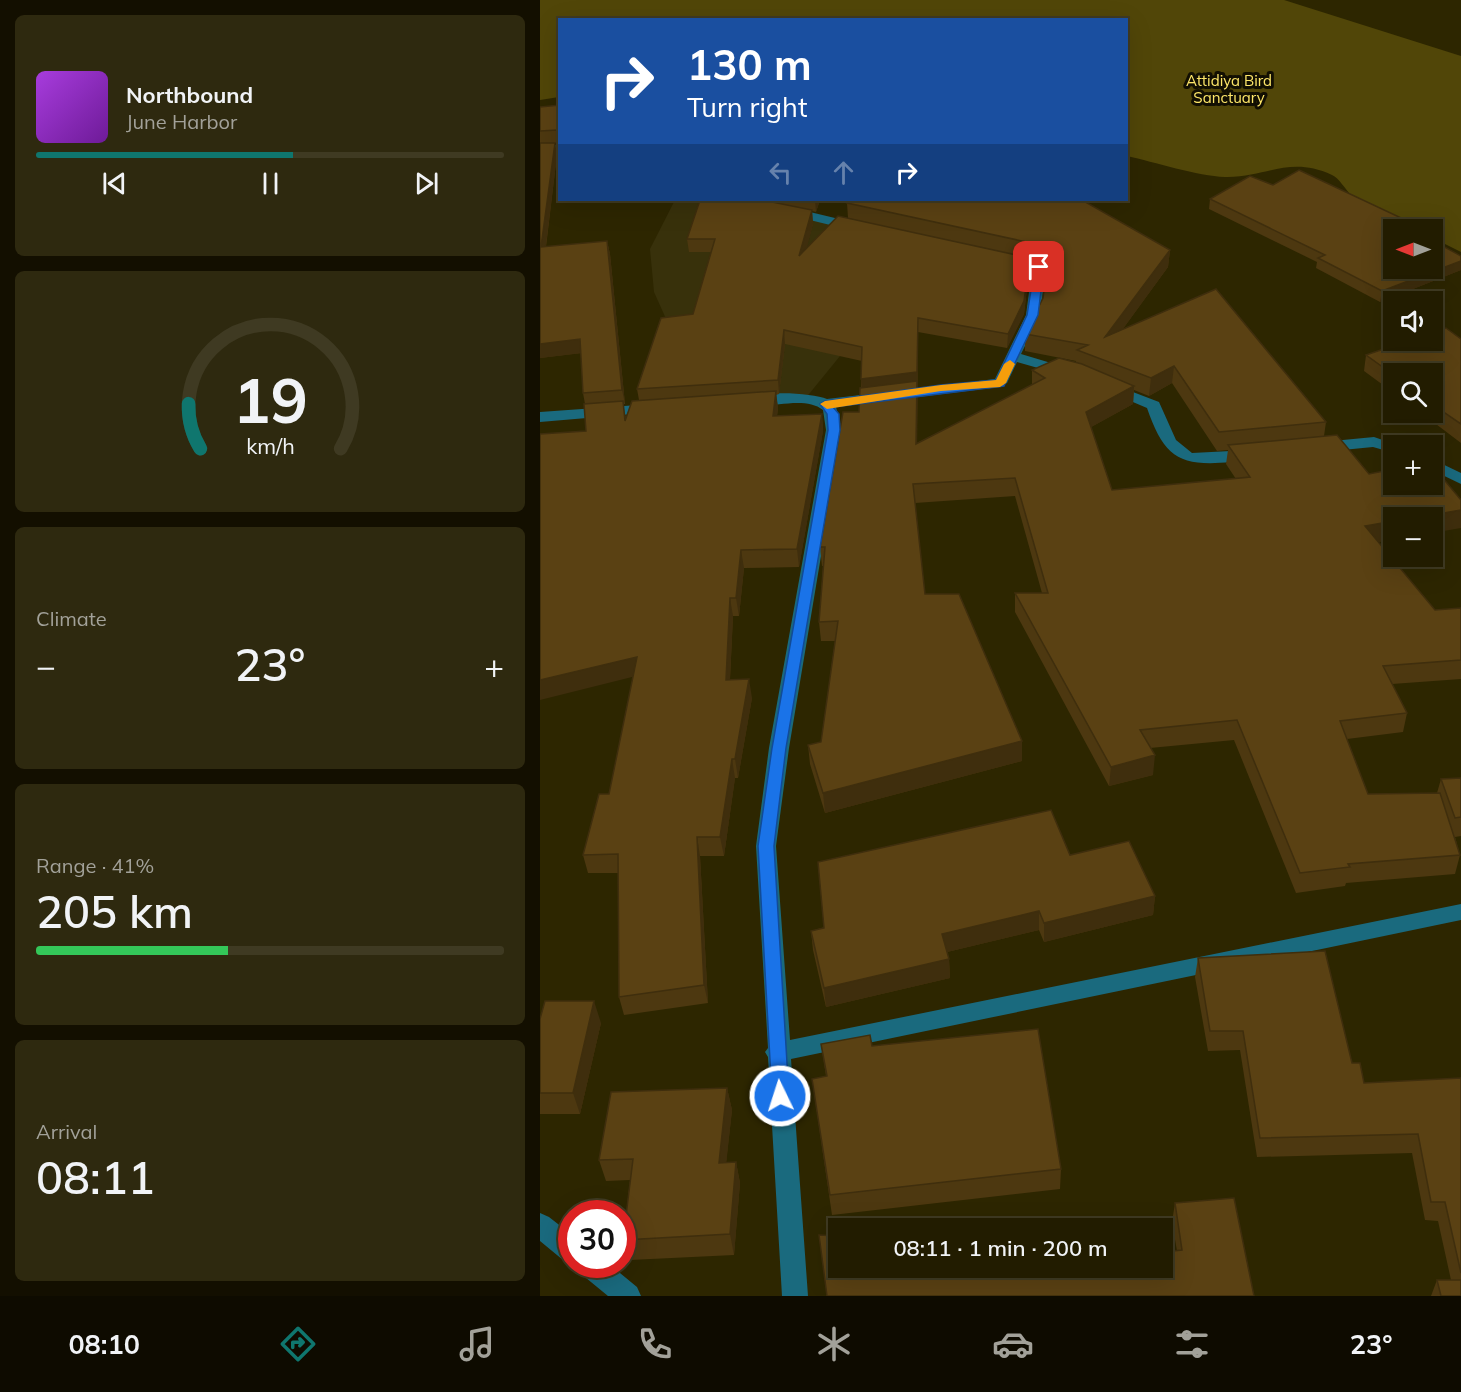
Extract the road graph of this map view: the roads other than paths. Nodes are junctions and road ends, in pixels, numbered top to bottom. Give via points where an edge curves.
1 (558, 149) edge
2 (540, 150) edge
3 (774, 208) edge
4 (870, 230) edge
5 (996, 258) edge
6 (1013, 357) junction
7 (1076, 374) edge
8 (1096, 381) edge
9 (734, 403) edge
10 (825, 404) junction
11 (673, 408) edge
12 (540, 417) edge
13 (1383, 445) edge
14 (1310, 448) edge
15 (1268, 453) edge
16 (1443, 470) edge
17 (1461, 479) edge
18 (1461, 912) edge
19 (777, 1052) junction
20 (540, 1225) edge
21 (558, 1240) edge
22 (606, 1278) edge
23 (628, 1296) edge
24 (795, 1296) edge

1 - 2 street
3 - 4 street
5 - 6 street via 1039,267 1033,315
6 - 7 street
6 - 10 street via 1000,383
8 - 15 street via 1154,405 1161,430 1180,454 1193,460
9 - 10 street via 805,399
10 - 19 street via 833,414 834,430 766,846
11 - 12 street
13 - 14 street via 1374,442
16 - 17 street
18 - 19 street
19 - 24 street
20 - 21 street
22 - 23 street

